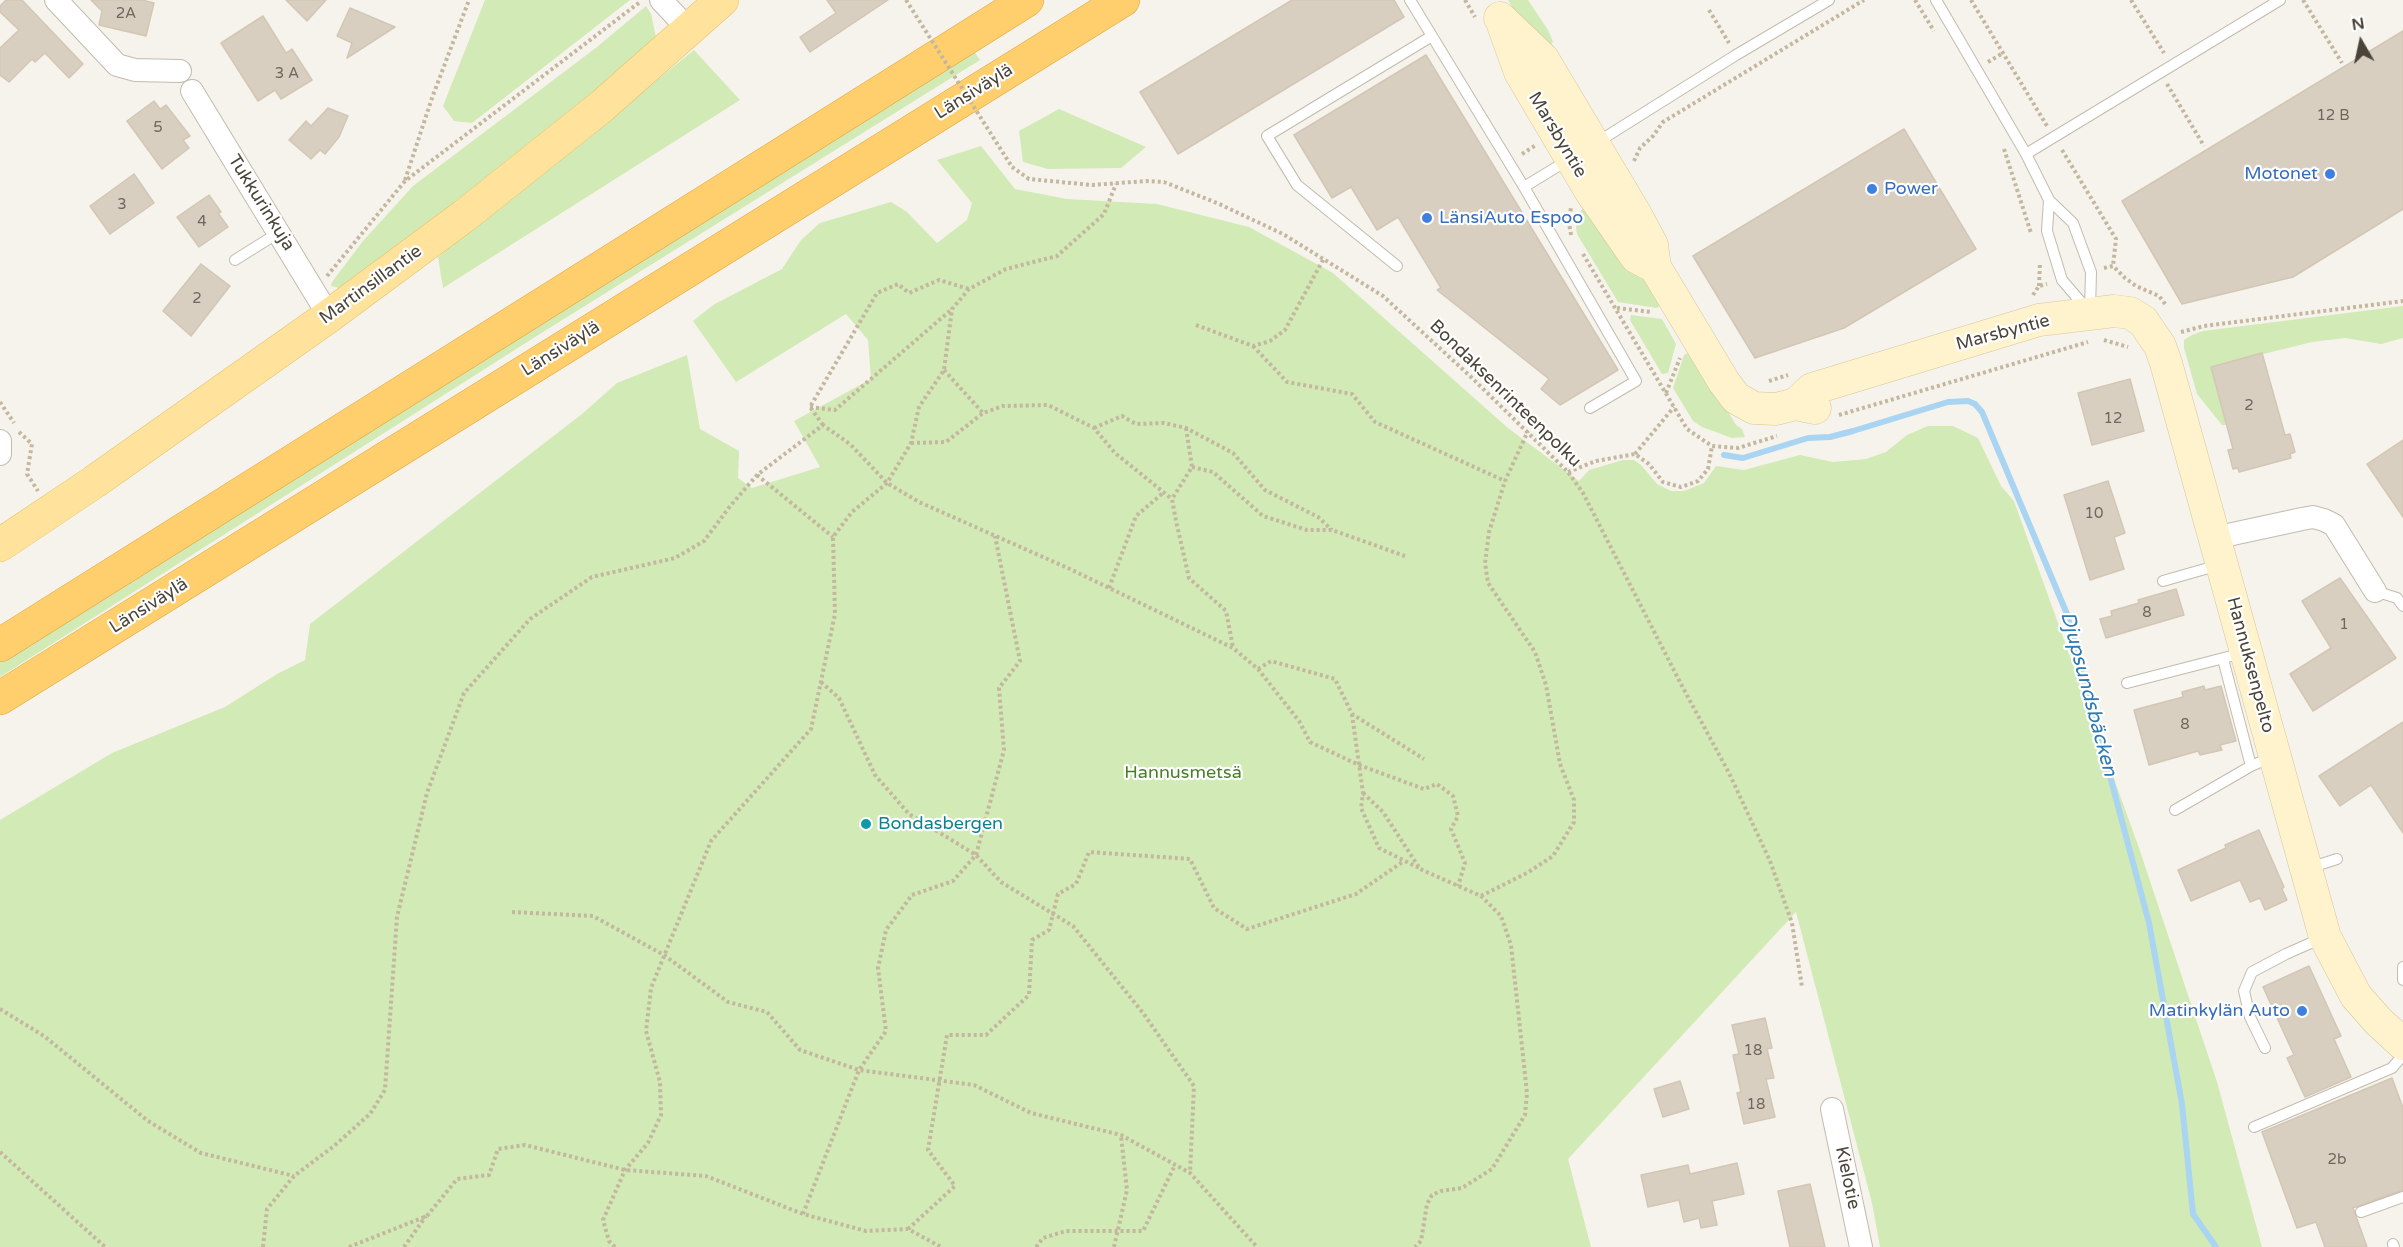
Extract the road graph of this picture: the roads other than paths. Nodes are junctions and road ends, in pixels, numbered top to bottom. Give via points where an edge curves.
1 (56, 0) edge
2 (661, 0) edge
3 (722, 0) edge
4 (1027, 0) edge
5 (1123, 0) edge
6 (1410, 0) edge
7 (1829, 0) edge
8 (1936, 0) edge
9 (2280, 0) edge
10 (1488, 13) edge
11 (689, 30) junction
12 (1432, 36) junction
13 (180, 71) dead end
14 (192, 91) dead end
15 (1582, 152) junction
16 (2026, 154) junction
17 (1524, 187) junction
18 (2049, 200) junction
19 (278, 232) junction
20 (235, 260) dead end
21 (1397, 266) dead end
22 (322, 304) junction
23 (2093, 332) junction
24 (1590, 408) dead end
25 (0, 441) edge
26 (0, 454) edge
27 (0, 545) edge
28 (2218, 551) junction
29 (2163, 581) dead end
30 (2375, 591) joint
31 (2403, 606) edge
32 (0, 645) edge
33 (2235, 656) junction
34 (2127, 683) dead end
35 (0, 698) edge
36 (2263, 761) junction
37 (2175, 810) dead end
38 (2337, 859) dead end
39 (2306, 869) junction
40 (2325, 937) junction
41 (2403, 967) edge
42 (2403, 980) edge
43 (2403, 1044) edge
44 (2265, 1048) dead end
45 (2403, 1055) edge
46 (1832, 1109) dead end
47 (2254, 1127) dead end
48 (2403, 1197) edge
49 (2361, 1212) dead end
50 (1862, 1247) edge

1 - 13 street via 117,65 135,70
2 - 11 street
3 - 11 main road, Martinsillantie
4 - 32 highway
5 - 35 highway, Länsiväylä
6 - 12 lane
7 - 15 lane
8 - 16 lane
9 - 16 lane
10 - 15 main road, Marsbyntie via 1520,72
11 - 22 main road, Martinsillantie via 464,216
12 - 17 lane
12 - 21 lane via 1267,136 1297,185
14 - 19 street, Tukkurinkuja
15 - 17 lane
15 - 23 main road, Marsbyntie via 1636,257 1655,267 1724,382 1736,398 1754,408 1791,418 2047,338
16 - 18 lane
17 - 24 lane via 1636,381
18 - 23 lane via 2047,231 2062,280
18 - 23 lane via 2073,223 2091,272
19 - 20 lane
19 - 22 street, Tukkurinkuja
22 - 27 main road, Martinsillantie via 94,482
23 - 28 main road, Hannuksenpelto via 2114,311 2130,314 2170,335
25 - 26 street
28 - 29 lane
28 - 30 street via 2313,517 2334,525
28 - 33 main road, Hannuksenpelto
30 - 31 lane via 2397,598
33 - 34 lane
33 - 36 main road, Hannuksenpelto
36 - 37 lane
36 - 39 main road, Hannuksenpelto
38 - 39 lane
39 - 40 main road, Hannuksenpelto
40 - 43 main road, Hannuksenpelto via 2356,996
40 - 44 lane via 2252,972 2244,991 2250,1017
41 - 42 lane
45 - 47 lane via 2392,1068
46 - 50 street, Kielotie
48 - 49 lane

